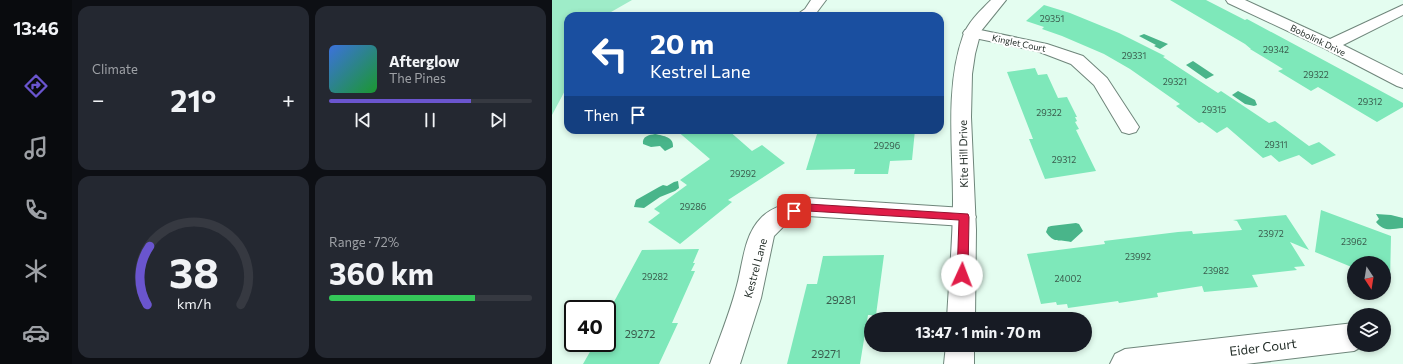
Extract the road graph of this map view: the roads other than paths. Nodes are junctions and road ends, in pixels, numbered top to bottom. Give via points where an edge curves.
1 (819, 0) edge
2 (999, 0) edge
3 (1233, 0) edge
4 (1403, 9) edge
5 (810, 12) edge
6 (971, 33) junction
7 (1330, 45) junction
8 (1403, 82) edge
9 (1129, 127) dead end
10 (964, 217) junction
11 (961, 312) edge
12 (1347, 338) edge
13 (960, 352) edge
14 (725, 364) edge
15 (959, 364) edge
16 (1125, 364) edge

1 - 5 street
2 - 6 street, Kite Hill Drive
3 - 7 street, Bobolink Drive
4 - 7 street
6 - 9 street, Kinglet Court via 1041,47 1077,60 1101,82
6 - 10 street, Kite Hill Drive via 963,65
7 - 8 street, Bobolink Drive
10 - 11 street, Kite Hill Drive
10 - 14 street, Kestrel Lane via 808,207 769,224 762,236 749,290
12 - 16 street, Eider Court
13 - 15 street

